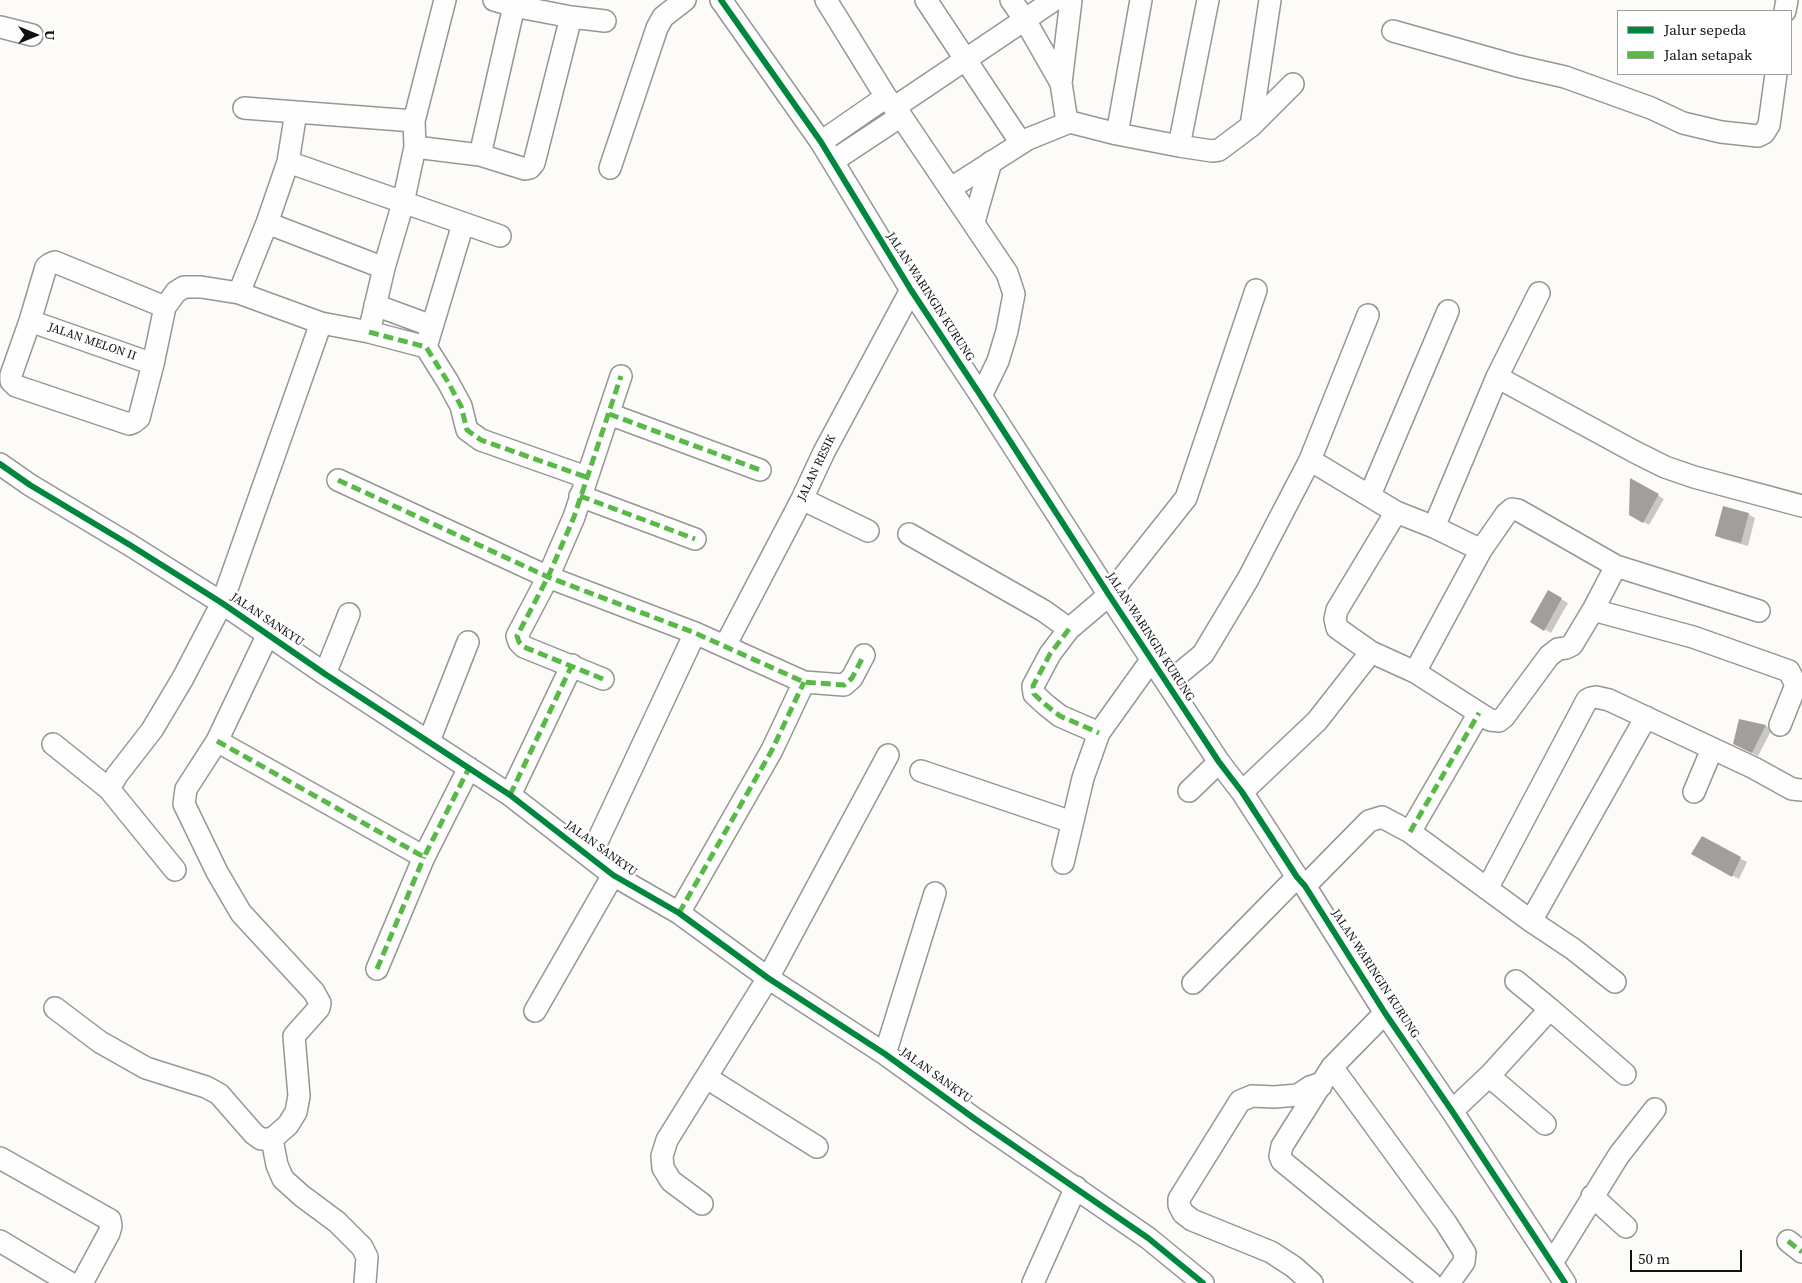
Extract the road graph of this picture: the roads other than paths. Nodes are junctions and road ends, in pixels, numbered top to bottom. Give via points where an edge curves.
1 (445, 0) edge
2 (685, 0) edge
3 (721, 0) edge
4 (826, 0) edge
5 (926, 0) edge
6 (1011, 0) edge
7 (1054, 0) edge
8 (1071, 0) edge
9 (1141, 0) edge
10 (1208, 0) edge
11 (1270, 0) edge
12 (504, 3) edge
13 (571, 17) junction
14 (1025, 20) junction
15 (605, 21) dead end
16 (0, 27) edge
17 (1393, 31) dead end
18 (32, 35) dead end
19 (966, 58) junction
20 (1776, 75) edge
21 (1060, 83) junction
22 (1293, 84) dead end
23 (894, 106) junction
24 (244, 108) dead end
25 (296, 112) junction
26 (414, 121) junction
27 (1067, 122) junction
28 (1251, 126) junction
29 (1117, 134) junction
30 (821, 142) junction
31 (1021, 142) junction
32 (1179, 146) junction
33 (415, 147) junction
34 (480, 155) junction
35 (833, 161) junction
36 (288, 162) junction
37 (991, 162) junction
38 (610, 168) dead end
39 (951, 188) junction
40 (403, 202) junction
41 (974, 222) junction
42 (267, 223) junction
43 (463, 224) junction
44 (500, 236) dead end
45 (384, 268) junction
46 (911, 290) junction
47 (1256, 290) dead end
48 (238, 293) junction
49 (1539, 294) dead end
50 (375, 306) junction
51 (165, 308) junction
52 (1448, 312) dead end
53 (1368, 315) dead end
54 (30, 321) junction
55 (321, 324) junction
56 (432, 326) junction
57 (369, 332) junction
58 (426, 347) junction
59 (153, 364) junction
60 (621, 376) dead end
61 (1497, 377) junction
62 (981, 396) junction
63 (609, 414) junction
64 (1310, 460) junction
65 (0, 464) edge
66 (760, 470) dead end
67 (338, 480) dead end
68 (583, 487) junction
69 (1370, 495) junction
70 (802, 499) junction
71 (1802, 506) edge
72 (1396, 512) junction
73 (1434, 527) junction
74 (868, 531) dead end
75 (909, 534) dead end
76 (695, 539) dead end
77 (1481, 550) junction
78 (1616, 566) junction
79 (548, 577) junction
80 (1109, 595) junction
81 (222, 603) junction
82 (1593, 610) junction
83 (1759, 611) dead end
84 (349, 614) dead end
85 (1070, 629) junction
86 (695, 633) junction
87 (268, 634) junction
88 (468, 642) dead end
89 (724, 646) junction
90 (1371, 652) junction
91 (864, 655) dead end
92 (1152, 659) junction
93 (572, 665) junction
94 (1415, 672) junction
95 (325, 674) junction
96 (603, 678) dead end
97 (804, 682) junction
98 (1168, 682) junction
99 (1479, 713) junction
100 (1646, 717) junction
101 (1780, 725) dead end
102 (1099, 733) junction
103 (216, 740) junction
104 (429, 741) junction
105 (53, 744) dead end
106 (1712, 749) junction
107 (888, 755) dead end
108 (1218, 762) junction
109 (469, 768) junction
110 (921, 771) dead end
111 (109, 789) junction
112 (1802, 790) edge
113 (1188, 791) dead end
114 (1242, 792) junction
115 (1694, 792) dead end
116 (510, 795) junction
117 (1072, 822) junction
118 (1410, 832) junction
119 (424, 857) junction
120 (590, 858) junction
121 (1063, 863) dead end
122 (175, 870) dead end
123 (613, 875) junction
124 (1301, 882) junction
125 (1487, 889) junction
126 (935, 893) dead end
127 (679, 913) junction
128 (1531, 921) junction
129 (377, 969) dead end
130 (768, 978) junction
131 (1516, 981) dead end
132 (1615, 982) dead end
133 (1193, 983) dead end
134 (55, 1008) dead end
135 (1550, 1009) junction
136 (535, 1011) dead end
137 (1385, 1013) junction
138 (885, 1054) junction
139 (1332, 1067) junction
140 (1625, 1074) dead end
141 (1489, 1076) junction
142 (706, 1078) junction
143 (1321, 1086) junction
144 (1655, 1109) dead end
145 (1452, 1111) junction
146 (1545, 1124) dead end
147 (272, 1139) junction
148 (817, 1147) dead end
149 (0, 1158) edge
150 (1076, 1187) junction
151 (1592, 1196) junction
152 (702, 1204) dead end
153 (1626, 1227) dead end
154 (0, 1241) edge
155 (1552, 1263) junction
156 (70, 1283) edge
157 (82, 1283) edge
158 (365, 1283) edge
159 (1033, 1283) edge
160 (1203, 1283) edge
161 (1312, 1283) edge
162 (1431, 1283) edge
163 (1449, 1283) edge
164 (1565, 1283) edge

1 - 26 street
2 - 38 street via 663,17 657,28
3 - 30 street, JALAN WARINGIN KURUNG
4 - 23 street
5 - 19 street
6 - 14 street
7 - 14 street
8 - 21 street
9 - 29 street
10 - 32 street
11 - 28 street
12 - 13 street
12 - 34 street
13 - 15 street
13 - 34 street via 534,163 525,169
14 - 19 street
14 - 21 street
16 - 18 street
17 - 20 street via 1565,77 1651,108 1682,123 1722,132 1758,136 1764,133 1769,125
19 - 23 street
19 - 31 street
21 - 27 street
22 - 28 street
23 - 30 street
23 - 35 street
23 - 39 street
24 - 25 street
25 - 26 street
25 - 36 street
26 - 33 street
27 - 29 street
27 - 31 street
28 - 32 street via 1219,150
29 - 32 street
30 - 35 street, JALAN WARINGIN KURUNG
31 - 37 street
33 - 34 street
33 - 40 street
35 - 46 street, JALAN WARINGIN KURUNG
36 - 40 street
36 - 42 street
37 - 39 street
37 - 41 street
39 - 41 street
40 - 43 street
40 - 45 street
41 - 62 street via 1007,273 1014,294 1002,349
42 - 45 street
42 - 48 street
43 - 44 street
43 - 56 street
45 - 50 street
46 - 62 street, JALAN WARINGIN KURUNG
46 - 70 street, JALAN RESIK
47 - 80 street via 1186,498
48 - 51 street via 201,287 184,288 176,292
48 - 55 street
49 - 61 street
50 - 56 street
50 - 57 street
51 - 54 street via 55,262 46,267
51 - 59 street
52 - 69 street
53 - 64 street
54 - 59 street, JALAN MELON II
54 - 59 street via 11,375 16,386 129,424 139,418
55 - 57 street
55 - 81 street
56 - 58 street
57 - 58 street
58 - 68 street via 461,406 467,430 481,440
60 - 63 street
61 - 71 street via 1665,467
61 - 73 street
62 - 80 street, JALAN WARINGIN KURUNG
63 - 66 street
63 - 68 street
64 - 69 street
64 - 98 street via 1248,579 1202,654
65 - 81 street, JALAN SANKYU
67 - 79 street
68 - 76 street
68 - 79 street
69 - 72 street
70 - 74 street
70 - 89 street, JALAN RESIK
72 - 73 street
72 - 90 street via 1337,610 1335,619 1337,628
73 - 77 street
75 - 85 street
77 - 78 street via 1512,509
77 - 94 street
78 - 82 street
78 - 83 street
79 - 86 street
79 - 93 street via 517,639 524,646
80 - 85 street
80 - 92 street, JALAN WARINGIN KURUNG
81 - 87 street, JALAN SANKYU
81 - 111 street via 152,730
82 - 99 street via 1572,645 1548,656 1504,717 1490,720
82 - 101 street via 1693,637 1789,670 1796,684
84 - 95 street
85 - 102 street via 1050,654 1033,686 1034,694 1060,716
86 - 89 street
86 - 120 street
87 - 95 street, JALAN SANKYU
87 - 103 street
88 - 104 street
89 - 97 street
90 - 94 street
90 - 114 street via 1317,720
91 - 97 street via 852,678 844,685
92 - 98 street, JALAN WARINGIN KURUNG
92 - 102 street
93 - 96 street
93 - 116 street
94 - 99 street
95 - 104 street, JALAN SANKYU
97 - 127 street via 772,750
98 - 108 street, JALAN WARINGIN KURUNG
99 - 118 street
100 - 106 street
100 - 125 street via 1596,696 1588,700
100 - 128 street
102 - 117 street
103 - 119 street
103 - 147 street via 186,789 184,804 241,913 314,992 320,1003 294,1036 299,1096 296,1112 288,1125
104 - 109 street, JALAN SANKYU
105 - 111 street
106 - 112 street via 1792,789
106 - 115 street
107 - 130 street
108 - 113 street
108 - 114 street, JALAN WARINGIN KURUNG
109 - 116 street, JALAN SANKYU
109 - 119 street
110 - 117 street
111 - 122 street
114 - 124 street, JALAN WARINGIN KURUNG
116 - 120 street, JALAN SANKYU
117 - 121 street
118 - 124 street via 1384,818 1373,819
118 - 125 street
119 - 129 street
120 - 123 street, JALAN SANKYU
123 - 127 street, JALAN SANKYU
123 - 136 street
124 - 133 street
124 - 137 street, JALAN WARINGIN KURUNG
125 - 128 street
126 - 138 street
127 - 130 street, JALAN SANKYU
128 - 132 street
130 - 138 street, JALAN SANKYU
130 - 142 street
131 - 135 street
134 - 147 street via 100,1042 146,1068 219,1094 254,1134
135 - 140 street
135 - 141 street
137 - 139 street
137 - 145 street, JALAN WARINGIN KURUNG
138 - 150 street, JALAN SANKYU
139 - 143 street
139 - 163 street via 1465,1253 1464,1262
141 - 145 street
141 - 146 street
142 - 148 street
142 - 152 street via 667,1140 662,1156 663,1168 671,1181
143 - 161 street via 1310,1087 1298,1095 1252,1096 1240,1101 1179,1199 1183,1213 1192,1220 1271,1252
143 - 162 street via 1282,1146 1282,1161
144 - 151 street via 1619,1154
145 - 155 street, JALAN WARINGIN KURUNG
147 - 158 street via 283,1178 362,1246 367,1257
149 - 157 street via 110,1220 109,1232
150 - 159 street
150 - 160 street, JALAN SANKYU via 1148,1238
151 - 153 street
151 - 155 street
154 - 156 street
155 - 164 street, JALAN WARINGIN KURUNG

